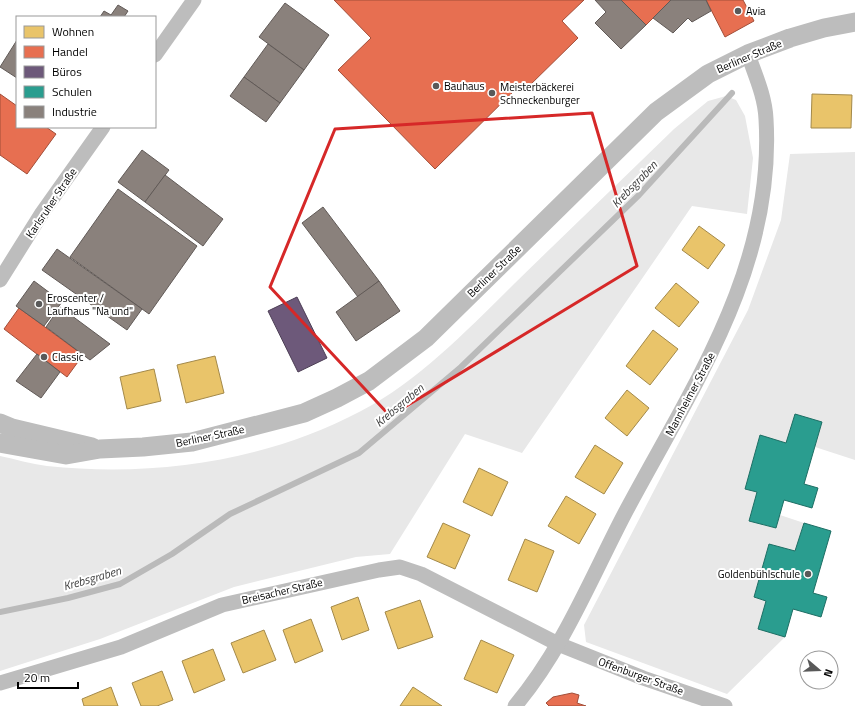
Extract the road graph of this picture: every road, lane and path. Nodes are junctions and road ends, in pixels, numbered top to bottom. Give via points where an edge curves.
1 (194, 0) edge
2 (855, 22) edge
3 (156, 53) edge
4 (748, 54) junction
5 (102, 128) edge
6 (0, 280) edge
7 (0, 423) edge
8 (0, 443) edge
9 (100, 449) junction
10 (558, 644) junction
11 (0, 682) edge
12 (515, 706) edge
13 (725, 706) edge

1 - 3 street
2 - 4 street, Berliner Straße via 824,28
4 - 9 street, Berliner Straße via 708,74 656,112 426,338 369,381 304,413 192,442
4 - 10 street, Mannheimer Straße via 762,92 766,118 766,177 760,221 742,284 716,344
5 - 6 street, Karlsruher Straße via 42,214
7 - 9 street, Berliner Straße
8 - 9 street, Berliner Straße via 66,455
10 - 11 street, Breisacher Straße via 421,574 400,567 347,576 222,605 121,647
10 - 12 street, Mannheimer Straße via 530,688
10 - 13 street, Offenburger Straße

